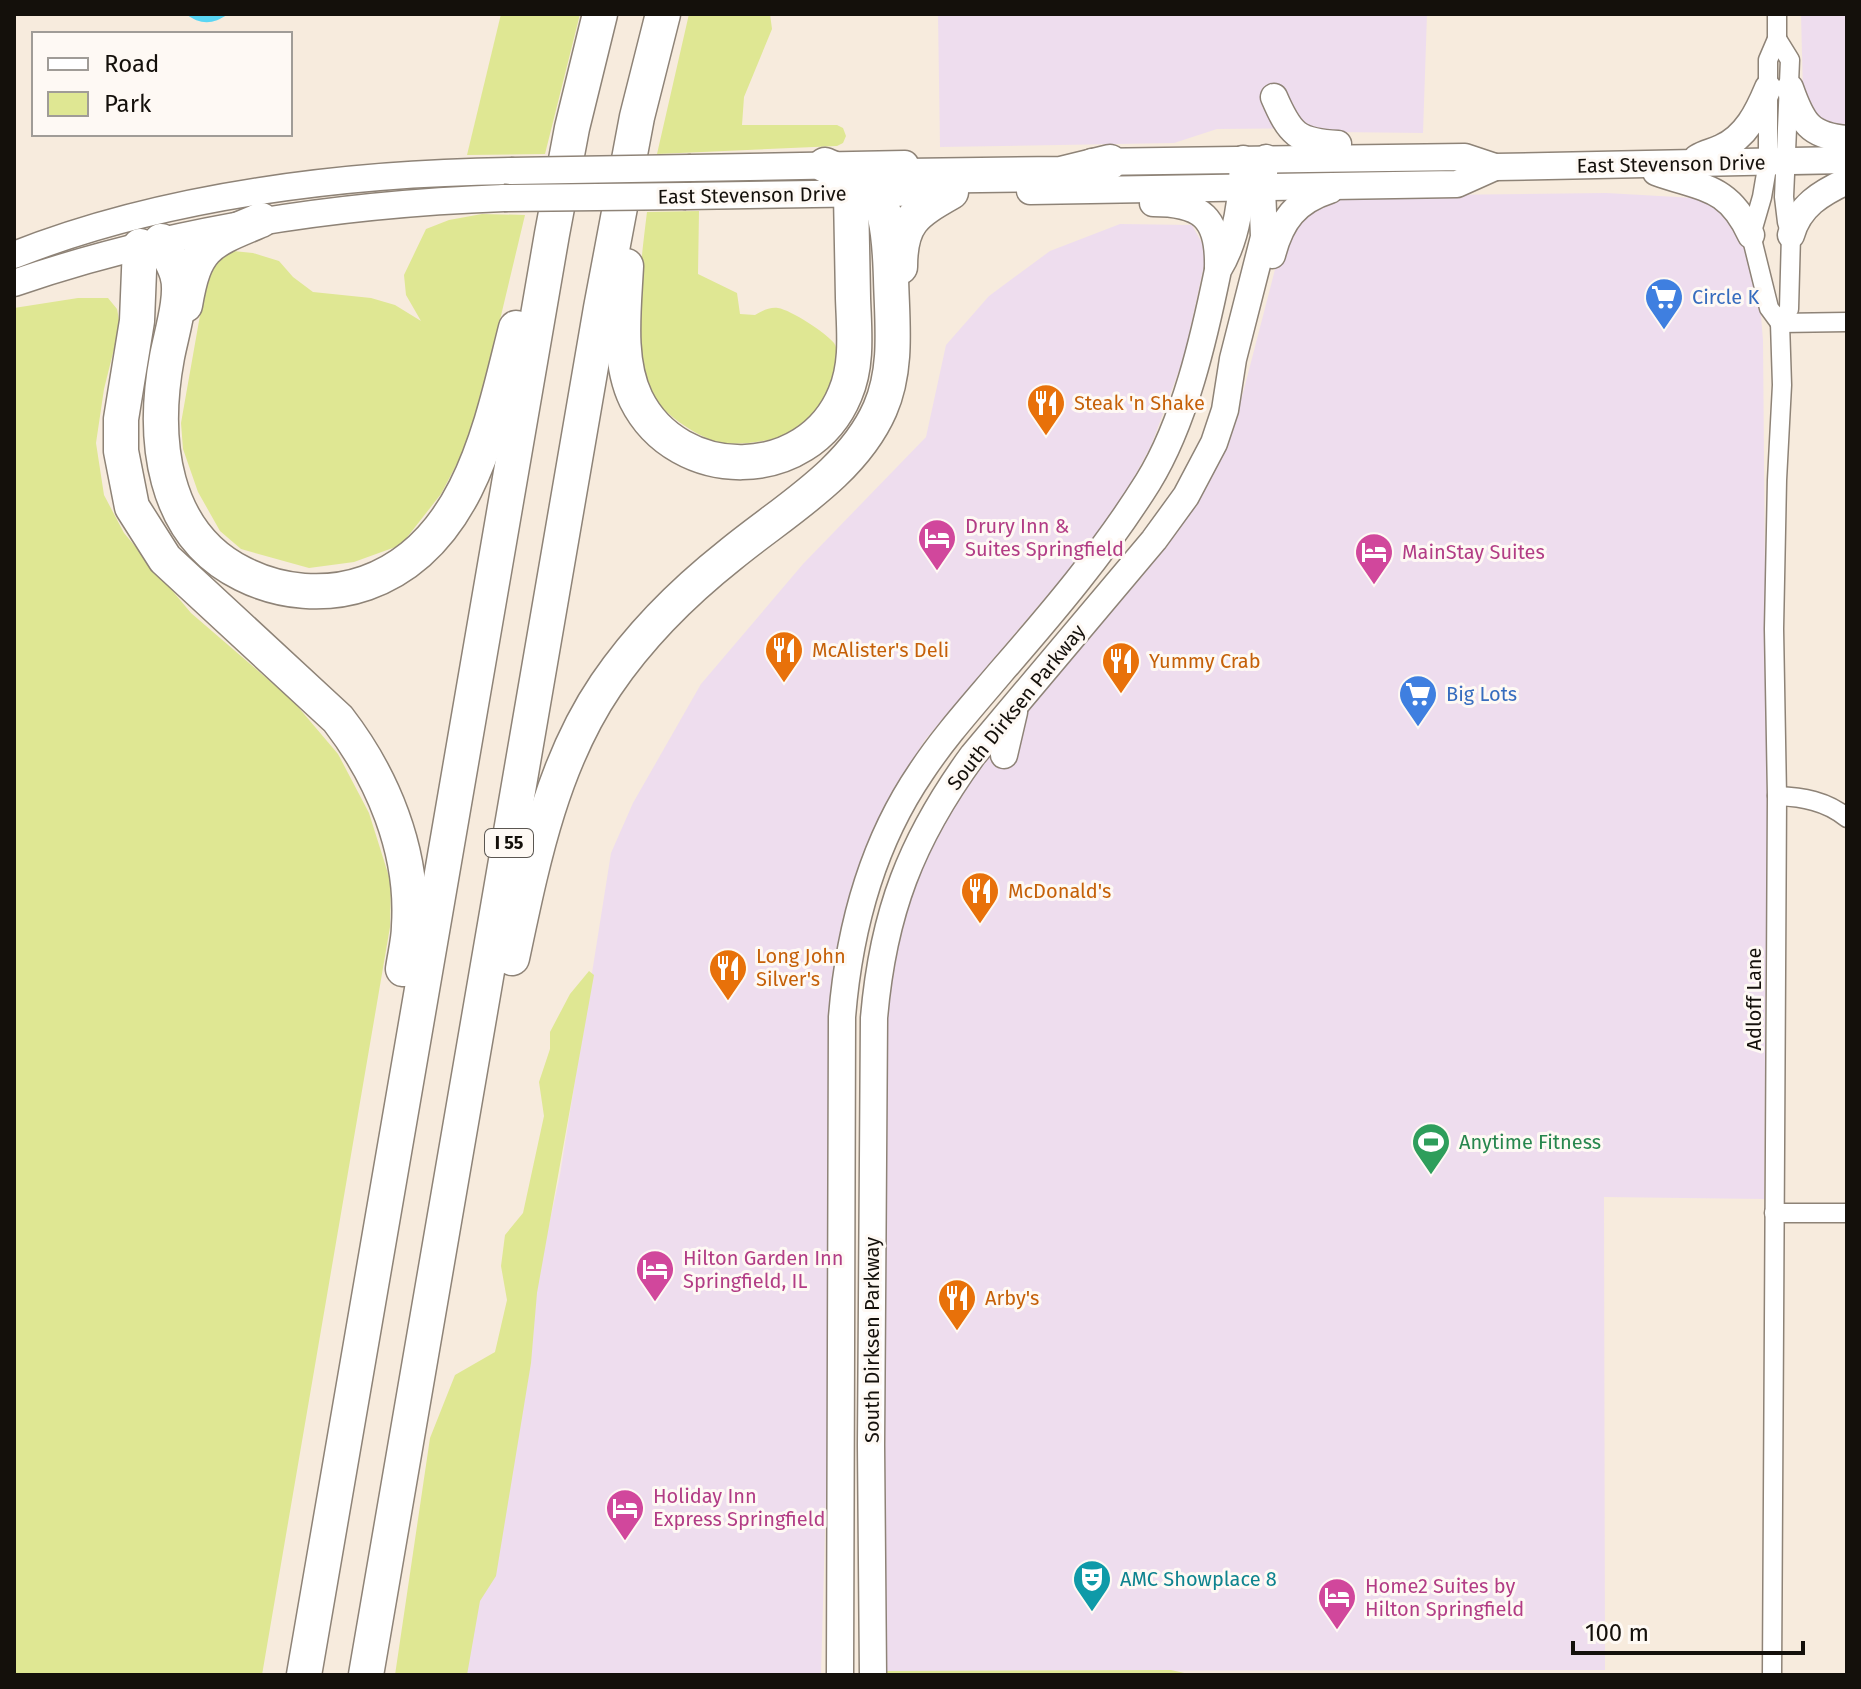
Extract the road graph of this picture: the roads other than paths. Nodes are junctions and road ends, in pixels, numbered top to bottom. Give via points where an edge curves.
1 (663, 14) edge
2 (675, 14) edge
3 (1777, 14) edge
4 (599, 19) edge
5 (1779, 88) junction
6 (1274, 97) dead end
7 (1847, 139) edge
8 (1465, 157) junction
9 (1255, 158) junction
10 (1847, 160) edge
11 (1110, 162) junction
12 (1777, 162) junction
13 (1687, 164) junction
14 (825, 165) junction
15 (1642, 166) junction
16 (1495, 167) junction
17 (1847, 181) edge
18 (1341, 187) junction
19 (1252, 188) junction
20 (863, 191) junction
21 (1016, 191) junction
22 (951, 192) junction
23 (261, 220) junction
24 (149, 234) junction
25 (1751, 235) junction
26 (1791, 235) junction
27 (14, 255) edge
28 (1218, 270) junction
29 (14, 283) edge
30 (1847, 322) edge
31 (1780, 323) junction
32 (1225, 410) junction
33 (161, 423) junction
34 (830, 478) junction
35 (1018, 703) junction
36 (1004, 755) dead end
37 (1777, 796) junction
38 (1847, 818) edge
39 (1774, 1213) junction
40 (1847, 1213) edge
41 (435, 1273) junction
42 (357, 1370) junction
43 (304, 1675) edge
44 (366, 1675) edge
45 (840, 1675) edge
46 (873, 1675) edge
47 (1772, 1675) edge

1 - 41 highway, I 55 via 637,117 601,308
2 - 20 highway via 630,232 624,303 629,379 641,407 666,437 703,458 739,464 786,453 827,424 845,393 854,360
3 - 5 street, Adloff Lane via 1777,39 1790,60
4 - 33 highway via 569,84 534,257 488,428 458,503 425,547 397,569 357,586 316,592 254,580 209,550 178,507 163,463
4 - 42 highway via 552,234
5 - 7 main road via 1809,127 1826,137
5 - 12 street, Adloff Lane
5 - 13 main road via 1736,138
6 - 8 main road via 1297,137 1314,143 1445,142
8 - 9 main road, East Stevenson Drive
8 - 16 main road, East Stevenson Drive
9 - 11 main road, East Stevenson Drive
9 - 19 main road, South Dirksen Parkway
10 - 12 main road, East Stevenson Drive
11 - 14 main road, East Stevenson Drive
11 - 20 highway via 1061,174 906,176
12 - 13 main road, East Stevenson Drive
12 - 25 street, Adloff Lane
12 - 26 street, Adloff Lane
13 - 15 main road, East Stevenson Drive
14 - 20 highway
14 - 24 main road, East Stevenson Drive, bridge via 402,175 273,190
15 - 16 main road, East Stevenson Drive
15 - 25 main road via 1733,203
16 - 18 main road, East Stevenson Drive via 1457,184
17 - 26 main road via 1805,207
18 - 19 main road, East Stevenson Drive
18 - 32 main road via 1315,195 1284,220 1242,374
19 - 21 main road, East Stevenson Drive
19 - 28 main road, South Dirksen Parkway
19 - 32 main road, South Dirksen Parkway via 1264,237
20 - 22 main road, East Stevenson Drive
20 - 23 main road, East Stevenson Drive, bridge via 504,198
20 - 34 highway via 890,245 890,379 871,426
21 - 22 main road, East Stevenson Drive
21 - 28 main road via 1049,204 1186,206 1214,228
22 - 34 highway via 916,213 905,228 900,244 900,363 893,396 873,439 845,471
23 - 24 main road, East Stevenson Drive
23 - 33 highway via 216,239 198,258
24 - 27 main road, East Stevenson Drive via 62,238
24 - 29 main road, East Stevenson Drive
24 - 33 highway via 178,274 160,396
24 - 42 highway via 121,419 132,507 165,559 338,719 361,749 395,825 407,870 410,925 384,1087
25 - 31 street, Adloff Lane via 1769,308
26 - 31 street, Adloff Lane via 1789,309
28 - 45 main road, South Dirksen Parkway via 1183,402 1150,479 1091,564 919,774 868,878 855,926 842,1017
30 - 31 street
31 - 37 street, Adloff Lane via 1774,629
32 - 35 main road, South Dirksen Parkway via 1186,496
34 - 41 highway via 664,612 622,662 583,724 551,797 532,865 484,1087
35 - 36 main road
35 - 46 main road, South Dirksen Parkway via 973,755 925,827 896,895 879,967 874,1033
37 - 38 street via 1827,805
37 - 39 street, Adloff Lane
39 - 40 street
39 - 47 street, Adloff Lane
41 - 44 highway, I 55
42 - 43 highway

